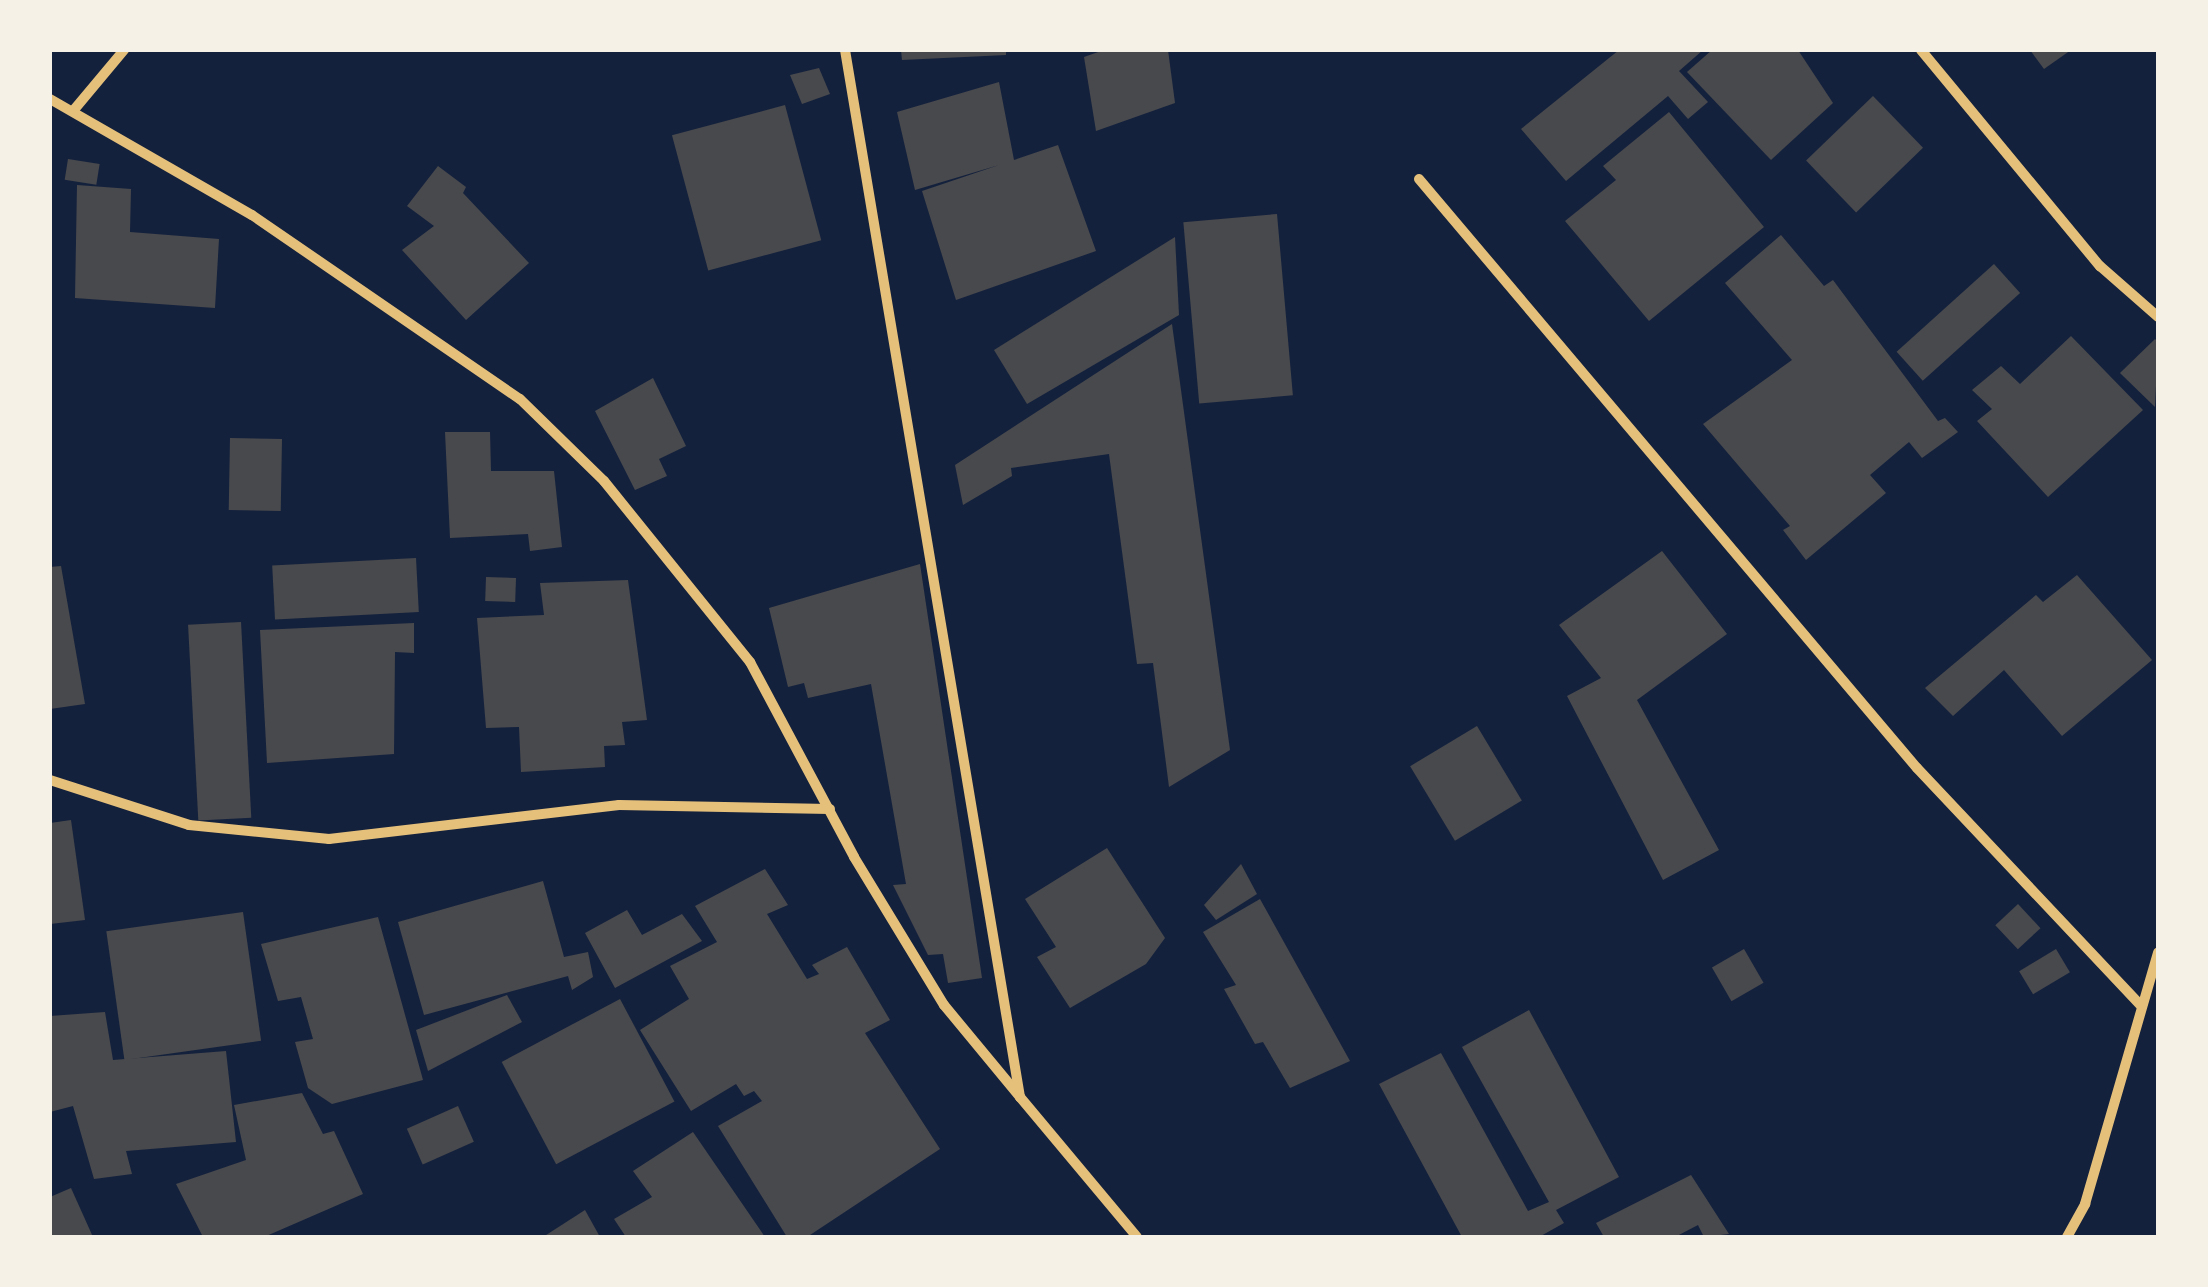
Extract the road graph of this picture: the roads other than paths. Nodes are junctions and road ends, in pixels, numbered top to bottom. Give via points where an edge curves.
1 (124, 50) edge
2 (844, 50) edge
3 (1921, 50) edge
4 (50, 99) edge
5 (73, 110) junction
6 (1419, 179) dead end
7 (2158, 317) edge
8 (50, 780) edge
9 (830, 809) junction
10 (2158, 952) edge
11 (2140, 1006) junction
12 (1020, 1097) junction
13 (1138, 1237) edge
14 (2067, 1237) edge

1 - 5 street
2 - 12 street
3 - 7 street via 2100,266
4 - 5 street
5 - 9 street via 252,216 520,398 604,481 750,662
6 - 11 street via 1917,768
8 - 9 street via 189,825 328,839 620,805
9 - 12 street via 944,1006
10 - 11 street
11 - 14 street via 2084,1204
12 - 13 street

